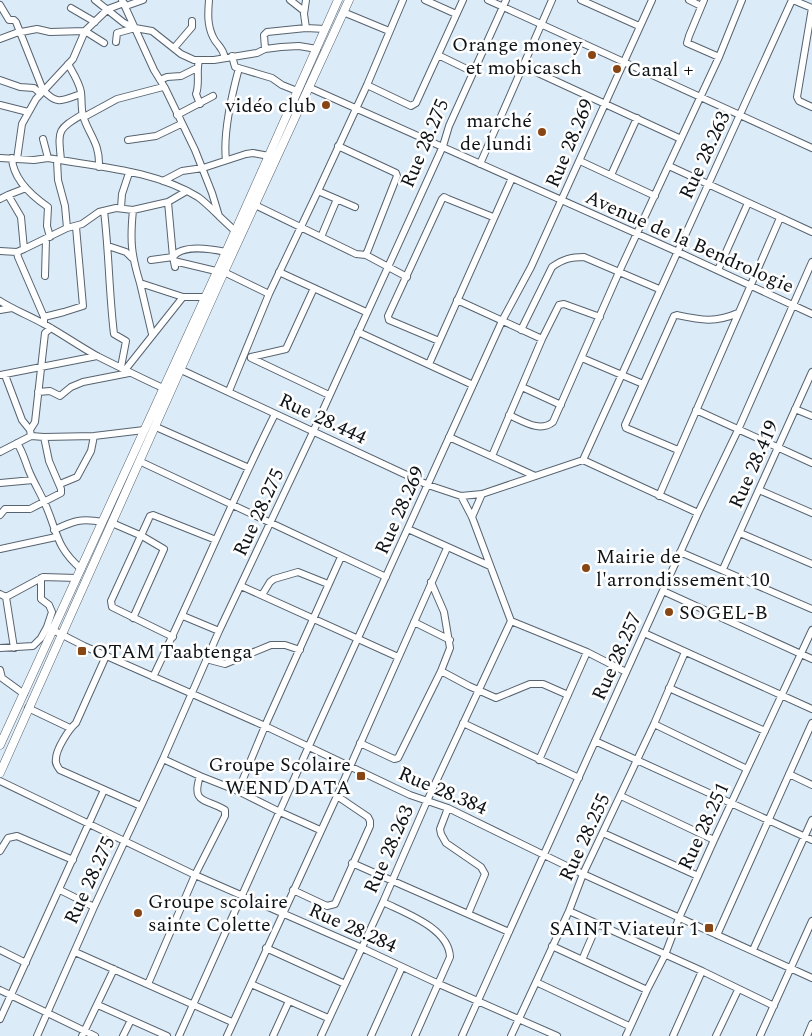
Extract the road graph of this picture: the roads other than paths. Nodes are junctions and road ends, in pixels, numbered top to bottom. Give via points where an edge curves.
1 (95, 0) edge
2 (209, 0) edge
3 (290, 0) edge
4 (306, 0) edge
5 (338, 0) edge
6 (349, 0) edge
7 (403, 0) edge
8 (426, 0) edge
9 (463, 0) edge
10 (488, 0) edge
11 (506, 0) edge
12 (552, 0) edge
13 (581, 0) edge
14 (652, 0) edge
15 (689, 0) edge
16 (742, 0) edge
17 (793, 0) edge
18 (138, 1) edge
19 (593, 2) edge
20 (124, 3) edge
21 (703, 3) edge
22 (0, 5) edge
23 (502, 7) junction
24 (71, 8) dead end
25 (812, 8) edge
26 (108, 9) junction
27 (304, 11) junction
28 (343, 12) junction
29 (456, 14) junction
30 (192, 21) dead end
31 (95, 22) junction
32 (542, 24) junction
33 (639, 26) junction
34 (135, 28) junction
35 (306, 28) junction
36 (325, 29) junction
37 (85, 31) junction
38 (390, 32) junction
39 (19, 33) junction
40 (0, 39) edge
41 (116, 42) dead end
42 (104, 44) dead end
43 (174, 48) junction
44 (265, 49) junction
45 (317, 49) junction
46 (438, 55) junction
47 (228, 57) junction
48 (719, 58) junction
49 (198, 60) junction
50 (623, 61) junction
51 (68, 64) junction
52 (523, 66) junction
53 (197, 68) junction
54 (239, 68) junction
55 (473, 72) junction
56 (0, 80) edge
57 (162, 83) junction
58 (367, 85) junction
59 (308, 87) junction
60 (297, 91) junction
61 (42, 92) junction
62 (81, 94) junction
63 (213, 96) dead end
64 (700, 96) junction
65 (604, 103) junction
66 (200, 104) junction
67 (0, 105) edge
68 (355, 107) junction
69 (812, 107) edge
70 (28, 112) junction
71 (177, 115) junction
72 (741, 115) junction
73 (83, 116) junction
74 (637, 118) junction
75 (181, 124) junction
76 (43, 139) dead end
77 (681, 139) junction
78 (128, 140) dead end
79 (338, 146) junction
80 (443, 146) junction
81 (812, 148) edge
82 (269, 156) junction
83 (0, 158) edge
84 (48, 158) junction
85 (15, 159) junction
86 (59, 160) junction
87 (226, 160) junction
88 (580, 161) junction
89 (480, 164) junction
90 (669, 166) junction
91 (99, 167) junction
92 (203, 168) junction
93 (129, 173) junction
94 (611, 175) junction
95 (512, 178) junction
96 (163, 181) junction
97 (708, 184) junction
98 (26, 188) junction
99 (318, 191) junction
100 (186, 192) junction
101 (8, 195) junction
102 (655, 196) junction
103 (0, 199) edge
104 (337, 199) junction
105 (562, 201) junction
106 (168, 202) junction
107 (748, 203) junction
108 (255, 205) junction
109 (355, 206) dead end
110 (121, 208) junction
111 (133, 210) junction
112 (104, 211) junction
113 (219, 216) junction
114 (493, 217) junction
115 (780, 218) junction
116 (76, 227) junction
117 (66, 228) junction
118 (300, 228) junction
119 (235, 231) junction
120 (812, 232) edge
121 (637, 235) junction
122 (48, 238) junction
123 (321, 238) junction
124 (108, 246) junction
125 (24, 248) junction
126 (0, 250) edge
127 (17, 252) junction
128 (226, 252) junction
129 (678, 252) junction
130 (366, 255) junction
131 (132, 258) junction
132 (151, 260) dead end
133 (174, 261) junction
134 (812, 262) edge
135 (387, 266) junction
136 (718, 270) junction
137 (220, 272) junction
138 (279, 272) junction
139 (619, 272) junction
140 (45, 276) dead end
141 (407, 277) junction
142 (140, 284) junction
143 (751, 286) junction
144 (314, 288) junction
145 (659, 290) junction
146 (269, 294) junction
147 (183, 297) junction
148 (204, 297) junction
149 (457, 300) junction
150 (0, 301) edge
151 (793, 305) junction
152 (12, 308) junction
153 (0, 310) edge
154 (366, 312) junction
155 (738, 313) junction
156 (812, 314) edge
157 (600, 317) junction
158 (44, 320) junction
159 (502, 321) junction
160 (50, 328) junction
161 (521, 330) junction
162 (358, 332) junction
163 (152, 334) junction
164 (542, 339) junction
165 (439, 341) junction
166 (97, 356) junction
167 (247, 356) junction
168 (582, 358) junction
169 (429, 364) junction
170 (42, 366) junction
171 (173, 366) junction
172 (125, 370) junction
173 (181, 370) junction
174 (812, 372) edge
175 (621, 374) junction
176 (2, 375) edge
177 (643, 384) junction
178 (473, 385) junction
179 (522, 387) junction
180 (163, 388) junction
181 (229, 391) junction
182 (38, 392) junction
183 (329, 395) junction
184 (561, 405) junction
185 (795, 409) junction
186 (696, 410) junction
187 (275, 414) junction
188 (509, 415) junction
189 (812, 416) edge
190 (156, 427) junction
191 (144, 430) junction
192 (738, 430) junction
193 (313, 432) junction
194 (31, 433) junction
195 (94, 436) junction
196 (44, 437) junction
197 (449, 437) junction
198 (17, 443) junction
199 (778, 447) junction
200 (678, 450) junction
201 (0, 451) edge
202 (492, 456) junction
203 (583, 460) junction
204 (139, 461) junction
205 (812, 463) edge
206 (249, 468) junction
207 (535, 476) junction
208 (33, 480) junction
209 (0, 483) edge
210 (60, 484) junction
211 (428, 485) junction
212 (759, 490) junction
213 (482, 494) junction
214 (461, 496) junction
215 (659, 496) junction
216 (44, 502) junction
217 (233, 504) junction
218 (698, 513) junction
219 (812, 513) edge
220 (0, 515) edge
221 (472, 517) junction
222 (102, 522) junction
223 (112, 522) junction
224 (270, 523) junction
225 (408, 529) junction
226 (740, 533) junction
227 (55, 534) junction
228 (142, 536) junction
229 (216, 540) junction
230 (447, 548) junction
231 (0, 549) edge
232 (680, 552) junction
233 (341, 557) junction
234 (812, 564) edge
235 (490, 566) junction
236 (81, 569) junction
237 (723, 569) junction
238 (386, 577) junction
239 (41, 578) junction
240 (78, 578) junction
241 (431, 582) junction
242 (328, 584) junction
243 (241, 586) junction
244 (662, 591) junction
245 (3, 595) edge
246 (262, 595) junction
247 (812, 609) edge
248 (183, 616) junction
249 (133, 618) junction
250 (314, 618) junction
251 (511, 621) junction
252 (414, 622) junction
253 (812, 630) edge
254 (54, 631) junction
255 (219, 631) junction
256 (644, 633) junction
257 (173, 637) junction
258 (358, 640) junction
259 (450, 640) junction
260 (0, 648) edge
261 (14, 648) junction
262 (300, 650) junction
263 (587, 652) junction
264 (685, 652) junction
265 (801, 654) junction
266 (106, 656) junction
267 (398, 657) junction
268 (206, 659) junction
269 (812, 659) edge
270 (0, 670) edge
271 (441, 671) junction
272 (626, 672) junction
273 (153, 677) junction
274 (669, 688) junction
275 (478, 690) junction
276 (24, 694) junction
277 (191, 694) junction
278 (568, 694) junction
279 (781, 694) junction
280 (28, 708) junction
281 (812, 709) edge
282 (463, 723) junction
283 (812, 723) edge
284 (654, 724) junction
285 (265, 726) junction
286 (70, 728) junction
287 (765, 731) junction
288 (595, 741) junction
289 (360, 743) junction
290 (0, 745) edge
291 (308, 748) junction
292 (163, 759) junction
293 (540, 760) junction
294 (636, 760) junction
295 (350, 767) junction
296 (747, 769) junction
297 (0, 773) edge
298 (789, 774) junction
299 (200, 776) junction
300 (579, 778) junction
301 (0, 782) edge
302 (812, 785) edge
303 (104, 790) junction
304 (238, 791) junction
305 (337, 796) junction
306 (621, 796) junction
307 (426, 801) junction
308 (731, 803) junction
309 (141, 806) junction
310 (448, 808) junction
311 (280, 812) junction
312 (768, 820) junction
313 (812, 820) edge
314 (90, 823) junction
315 (320, 830) junction
316 (603, 833) junction
317 (804, 837) junction
318 (125, 840) junction
319 (714, 840) junction
320 (812, 840) edge
321 (0, 852) edge
322 (543, 854) junction
323 (73, 860) junction
324 (352, 864) junction
325 (583, 874) junction
326 (196, 875) junction
327 (698, 876) junction
328 (391, 880) junction
329 (60, 890) junction
330 (293, 890) junction
331 (242, 896) junction
332 (383, 902) junction
333 (94, 907) junction
334 (569, 911) junction
335 (282, 913) junction
336 (468, 914) junction
337 (679, 918) junction
338 (812, 920) edge
339 (597, 925) junction
340 (509, 932) junction
341 (717, 935) junction
342 (552, 946) junction
343 (266, 948) junction
344 (362, 948) junction
345 (0, 950) edge
346 (753, 950) junction
347 (75, 952) junction
348 (665, 955) junction
349 (582, 960) junction
350 (26, 963) junction
351 (402, 967) junction
352 (790, 968) junction
353 (114, 969) junction
354 (702, 971) junction
355 (812, 978) edge
356 (536, 982) junction
357 (148, 984) junction
358 (251, 984) junction
359 (344, 984) junction
360 (439, 984) junction
361 (0, 990) edge
362 (647, 990) junction
363 (738, 990) junction
364 (11, 996) junction
365 (478, 1000) junction
366 (289, 1001) junction
367 (98, 1005) junction
368 (194, 1005) junction
369 (774, 1006) junction
370 (47, 1012) junction
371 (328, 1018) junction
372 (519, 1019) junction
373 (0, 1020) edge
374 (131, 1020) junction
375 (232, 1022) junction
376 (812, 1024) edge
377 (629, 1026) junction
378 (83, 1033) edge
379 (675, 1035) edge
380 (37, 1036) edge
381 (95, 1036) edge
382 (123, 1036) edge
383 (167, 1036) edge
384 (179, 1036) edge
385 (226, 1036) edge
386 (273, 1036) edge
387 (320, 1036) edge
388 (371, 1036) edge
389 (415, 1036) edge
390 (462, 1036) edge
391 (511, 1036) edge
392 (557, 1036) edge
393 (626, 1036) edge
394 (716, 1036) edge
395 (760, 1036) edge
396 (806, 1036) edge

1 - 26 street
2 - 47 street via 210,29
3 - 27 street
4 - 27 street
5 - 36 main road
6 - 28 main road
7 - 38 street
8 - 29 street
9 - 29 street
10 - 23 street
11 - 23 street, Rue 28.275
12 - 32 street
13 - 19 street
14 - 33 street, Rue 28.269
15 - 21 street
16 - 48 street
17 - 25 street
17 - 72 street, Rue 28.263
18 - 20 street
19 - 33 street
20 - 26 street
20 - 34 street
21 - 48 street via 687,43
22 - 39 street via 9,20 15,21
23 - 32 street
23 - 55 street, Rue 28.275
24 - 31 street
25 - 69 street via 797,97
26 - 31 street
26 - 34 street
27 - 35 street
28 - 38 street
28 - 59 main road
29 - 46 street
30 - 43 street via 192,27
31 - 37 street
32 - 50 street
32 - 52 street
33 - 50 street, Rue 28.269
34 - 41 street via 117,33
34 - 43 street via 152,31
34 - 57 street
35 - 36 street
35 - 44 street via 267,32 264,35
36 - 45 main road
37 - 39 street
37 - 42 street
37 - 51 street via 76,55
38 - 58 street
39 - 40 street
39 - 61 street
43 - 49 street via 188,58
44 - 45 street via 299,46
44 - 47 street
45 - 60 main road
46 - 55 street
46 - 58 street via 414,105
47 - 49 street
47 - 54 street
48 - 64 street
49 - 53 street
50 - 64 street
50 - 65 street, Rue 28.269
51 - 61 street
51 - 62 street
52 - 65 street
52 - 89 street
53 - 57 street via 181,76 167,77
53 - 66 street via 196,94
54 - 60 street via 272,78
54 - 87 street via 225,142
55 - 80 street, Rue 28.275
56 - 61 street
57 - 71 street
57 - 73 street
58 - 68 street
59 - 68 street, Avenue de la Bendrologie
59 - 108 main road
60 - 82 main road
61 - 62 street via 56,101
61 - 70 street
62 - 73 street
63 - 66 street
64 - 72 street
64 - 77 street
65 - 74 street
65 - 88 street, Rue 28.269
66 - 71 street
67 - 70 street
68 - 79 street
68 - 80 street, Avenue de la Bendrologie
70 - 85 street via 20,130
71 - 75 street
72 - 81 street
72 - 97 street, Rue 28.263
73 - 86 street via 60,131
73 - 91 street via 99,150
74 - 77 street
74 - 94 street
75 - 78 street via 156,136
75 - 92 street
76 - 84 street
77 - 90 street
79 - 99 street
79 - 130 street via 394,171 397,176
80 - 89 street, Avenue de la Bendrologie
80 - 135 street, Rue 28.275
82 - 87 street via 253,153
82 - 119 main road
83 - 85 street
84 - 85 street
84 - 86 street
85 - 98 street via 14,171
86 - 91 street
86 - 117 street via 58,180 65,206
87 - 92 street
88 - 94 street
88 - 105 street, Rue 28.269
89 - 95 street, Avenue de la Bendrologie
90 - 97 street
90 - 102 street
91 - 93 street
92 - 96 street via 182,171
92 - 113 street
93 - 96 street
93 - 110 street
94 - 102 street
95 - 105 street, Avenue de la Bendrologie
95 - 114 street
96 - 100 street
97 - 107 street
97 - 129 street, Rue 28.263
98 - 101 street
98 - 122 street via 48,207
99 - 104 street
99 - 118 street
100 - 106 street
100 - 113 street via 197,196
101 - 103 street
101 - 125 street via 21,217
102 - 121 street
104 - 109 street
104 - 123 street
105 - 121 street, Avenue de la Bendrologie
105 - 159 street, Rue 28.269
106 - 111 street
106 - 133 street
107 - 115 street
107 - 136 street
108 - 118 street
108 - 137 main road
110 - 111 street
110 - 112 street
111 - 131 street
112 - 116 street
112 - 124 street
113 - 119 street
114 - 141 street via 442,199
114 - 149 street
115 - 120 street
115 - 143 street
116 - 117 street
116 - 158 street via 83,306
117 - 122 street
118 - 123 street
118 - 138 street
119 - 128 main road
121 - 129 street, Avenue de la Bendrologie
121 - 139 street
122 - 125 street
122 - 140 street
123 - 130 street via 356,254
124 - 131 street via 126,252
124 - 172 street via 114,334 126,341
125 - 127 street
126 - 127 street
127 - 158 street
128 - 133 street via 209,248 188,249 175,253
128 - 137 main road
129 - 136 street, Avenue de la Bendrologie
129 - 145 street, Rue 28.263
130 - 135 street
131 - 142 street
132 - 133 street
133 - 137 street
134 - 151 street, Rue 28.257
135 - 141 street
135 - 154 street, Rue 28.275
136 - 143 street, Avenue de la Bendrologie
137 - 146 street
137 - 148 main road
137 - 173 main road
138 - 144 street
138 - 146 street
139 - 145 street
139 - 157 street
139 - 161 street via 584,257 562,260 552,266
141 - 165 street via 389,320
142 - 147 street
142 - 163 street
143 - 151 street, Avenue de la Bendrologie
143 - 155 street
144 - 154 street
144 - 167 street via 286,349
145 - 175 street, Rue 28.263
146 - 167 street
147 - 148 street
147 - 163 street
148 - 171 main road
149 - 159 street
149 - 165 street
150 - 152 street
151 - 156 street, Avenue de la Bendrologie
151 - 192 street, Rue 28.257
152 - 153 street
152 - 158 street
154 - 162 street, Rue 28.275
155 - 177 street via 717,320 674,316
155 - 186 street
157 - 164 street via 561,304
157 - 168 street
158 - 160 street
159 - 161 street
159 - 178 street, Rue 28.269
160 - 166 street
160 - 170 street via 45,333
161 - 164 street
162 - 169 street
162 - 183 street, Rue 28.275
163 - 172 street
164 - 179 street
165 - 169 street
166 - 170 street
166 - 172 street
167 - 181 street
167 - 183 street
168 - 175 street
168 - 184 street
169 - 178 street
170 - 176 street
170 - 182 street
171 - 173 street, Rue 28.444
171 - 180 main road
172 - 180 street
172 - 182 street via 83,382 60,396 50,391
173 - 181 street, Rue 28.444
173 - 190 main road
174 - 185 street, Rue 28.419
175 - 177 street
175 - 203 street, Rue 28.263
176 - 194 street
177 - 200 street via 626,428
178 - 197 street, Rue 28.269
179 - 184 street
179 - 188 street
180 - 191 main road
181 - 187 street, Rue 28.444
182 - 194 street
183 - 193 street, Rue 28.275
184 - 188 street via 553,422 547,426 536,427
185 - 189 street
185 - 199 street, Rue 28.419
186 - 192 street
186 - 200 street
187 - 193 street, Rue 28.444
187 - 206 street
188 - 202 street
190 - 204 main road
190 - 206 street
191 - 195 street
191 - 222 main road
192 - 199 street
192 - 218 street, Rue 28.257
193 - 211 street, Rue 28.444
193 - 224 street, Rue 28.275
194 - 196 street
194 - 198 street
195 - 196 street
195 - 210 street via 91,451 77,477
196 - 210 street via 49,461
197 - 202 street
197 - 211 street, Rue 28.269
198 - 201 street
198 - 208 street
199 - 205 street
199 - 212 street, Rue 28.419
200 - 215 street
202 - 207 street
203 - 207 street
203 - 215 street
204 - 217 street
204 - 223 main road
206 - 217 street
207 - 213 street
208 - 209 street
208 - 216 street
210 - 216 street via 61,493
211 - 214 street, Rue 28.444
211 - 225 street, Rue 28.269
212 - 219 street
212 - 226 street, Rue 28.419
213 - 214 street
213 - 221 street
214 - 221 street
215 - 218 street
216 - 220 street via 30,509 6,510
216 - 227 street
217 - 224 street
217 - 229 street
218 - 232 street, Rue 28.257
221 - 235 street
222 - 227 street via 73,521
222 - 236 main road
223 - 228 street
223 - 254 main road
224 - 233 street
224 - 243 street, Rue 28.275
225 - 230 street
225 - 238 street, Rue 28.269
226 - 234 street
226 - 237 street, Rue 28.419
227 - 231 street
227 - 236 street via 69,558
228 - 229 street via 153,514
228 - 249 street via 164,551
228 - 249 street via 111,601 112,607
229 - 248 street
230 - 235 street
230 - 241 street
232 - 237 street
232 - 244 street, Rue 28.257
233 - 238 street
233 - 242 street
235 - 251 street
236 - 240 main road
237 - 247 street
238 - 258 street, Rue 28.269
239 - 240 street
239 - 245 street via 24,589
239 - 254 street via 41,599 52,612
240 - 254 main road
241 - 252 street
241 - 259 street via 444,612
242 - 246 street via 298,572 274,579
242 - 250 street
243 - 246 street
243 - 255 street, Rue 28.275
244 - 256 street, Rue 28.257
244 - 265 street
245 - 261 street
246 - 250 street
248 - 255 street
248 - 257 street
249 - 257 street
250 - 258 street
250 - 262 street
251 - 263 street
251 - 275 street, Rue 28.263
252 - 259 street
252 - 267 street
253 - 265 street, Rue 28.251
254 - 261 street via 33,646
254 - 266 street, Rue 28.384
254 - 276 main road
254 - 280 main road
255 - 268 street, Rue 28.275
256 - 264 street
256 - 272 street, Rue 28.257
257 - 273 street
258 - 267 street
258 - 291 street, Rue 28.269
259 - 271 street
260 - 261 street
262 - 268 street via 278,644 225,664
262 - 285 street
263 - 272 street
263 - 278 street
264 - 274 street, Rue 28.255
264 - 279 street
265 - 269 street
265 - 279 street, Rue 28.251
266 - 273 street, Rue 28.384
266 - 286 street via 76,723
267 - 289 street
268 - 277 street, Rue 28.275
270 - 276 street via 2,678
271 - 275 street
271 - 289 street via 398,758
272 - 288 street, Rue 28.257
273 - 277 street, Rue 28.384
274 - 284 street, Rue 28.255
274 - 287 street
275 - 278 street via 496,698 537,683
275 - 282 street, Rue 28.263
276 - 290 main road
277 - 285 street, Rue 28.384
277 - 292 street, Rue 28.275
278 - 293 street
279 - 281 street
279 - 287 street, Rue 28.251
280 - 286 street
280 - 297 main road
282 - 293 street
282 - 307 street, Rue 28.263
283 - 298 street
284 - 294 street, Rue 28.255
284 - 296 street
285 - 291 street, Rue 28.384
285 - 304 street
286 - 303 street via 56,755 58,767
287 - 296 street, Rue 28.251
288 - 294 street
288 - 300 street, Rue 28.257
289 - 295 street
291 - 295 street, Rue 28.384
291 - 311 street, Rue 28.269
292 - 299 street
292 - 309 street, Rue 28.275
293 - 300 street
294 - 306 street, Rue 28.255
294 - 308 street
295 - 305 street
295 - 307 street, Rue 28.384
296 - 308 street, Rue 28.251
298 - 302 street
298 - 312 street
299 - 304 street
299 - 326 street via 195,789 198,796 222,808 225,813
300 - 322 street, Rue 28.257
301 - 314 street, Rue 28.284
303 - 309 street
303 - 314 street
304 - 311 street
305 - 315 street
305 - 324 street via 370,821
306 - 316 street, Rue 28.255
306 - 319 street
307 - 310 street, Rue 28.384
307 - 328 street, Rue 28.263
308 - 312 street
308 - 319 street, Rue 28.251
309 - 318 street, Rue 28.275
310 - 322 street, Rue 28.384
310 - 336 street via 440,829 446,843 486,874
311 - 315 street
311 - 331 street, Rue 28.269
312 - 317 street
312 - 341 street
313 - 317 street
314 - 318 street, Rue 28.284
314 - 323 street
315 - 330 street
316 - 325 street, Rue 28.255
316 - 327 street
317 - 320 street
317 - 346 street
318 - 326 street, Rue 28.284
318 - 333 street, Rue 28.275
319 - 327 street, Rue 28.251
321 - 323 street via 8,838 16,836
322 - 325 street, Rue 28.384
322 - 340 street, Rue 28.257
323 - 329 street
324 - 328 street
324 - 330 street via 333,905 327,906
325 - 334 street, Rue 28.255
325 - 337 street, Rue 28.384
326 - 331 street, Rue 28.284
326 - 357 street
327 - 337 street, Rue 28.251
328 - 332 street, Rue 28.263
328 - 336 street
329 - 333 street
329 - 350 street
330 - 335 street
331 - 335 street, Rue 28.284
331 - 368 street, Rue 28.269
332 - 344 street, Rue 28.263
332 - 360 street via 426,923 447,945 450,957
333 - 347 street, Rue 28.275
334 - 339 street
334 - 342 street, Rue 28.255
335 - 343 street
335 - 344 street, Rue 28.284
336 - 340 street
337 - 341 street, Rue 28.384
337 - 348 street, Rue 28.251
338 - 352 street
339 - 348 street
339 - 349 street
340 - 365 street, Rue 28.257
341 - 346 street, Rue 28.384
342 - 349 street
342 - 356 street, Rue 28.255
343 - 358 street
343 - 359 street
344 - 351 street, Rue 28.284
344 - 359 street, Rue 28.263
345 - 350 street
346 - 352 street, Rue 28.384
347 - 353 street
347 - 370 street, Rue 28.275
348 - 354 street
348 - 362 street, Rue 28.251
349 - 362 street
350 - 364 street
351 - 360 street, Rue 28.284
351 - 388 street
352 - 355 street, Rue 28.384
352 - 369 street
353 - 357 street
353 - 367 street
354 - 363 street
354 - 379 street
356 - 372 street, Rue 28.255
356 - 377 street
357 - 368 street
358 - 366 street
358 - 375 street
359 - 371 street, Rue 28.263
360 - 365 street, Rue 28.284
360 - 389 street
361 - 364 street
362 - 377 street, Rue 28.251
363 - 369 street
363 - 394 street
364 - 370 street
364 - 373 street
365 - 372 street, Rue 28.284
365 - 390 street, Rue 28.257
366 - 371 street
366 - 386 street
367 - 374 street
367 - 378 street
368 - 375 street
368 - 384 street, Rue 28.269
369 - 395 street
370 - 378 street
370 - 380 street, Rue 28.275
371 - 387 street, Rue 28.263
372 - 391 street, Rue 28.255
372 - 392 street, Rue 28.284
374 - 382 street
374 - 383 street
375 - 385 street
376 - 396 street
377 - 393 street, Rue 28.251
378 - 381 street

